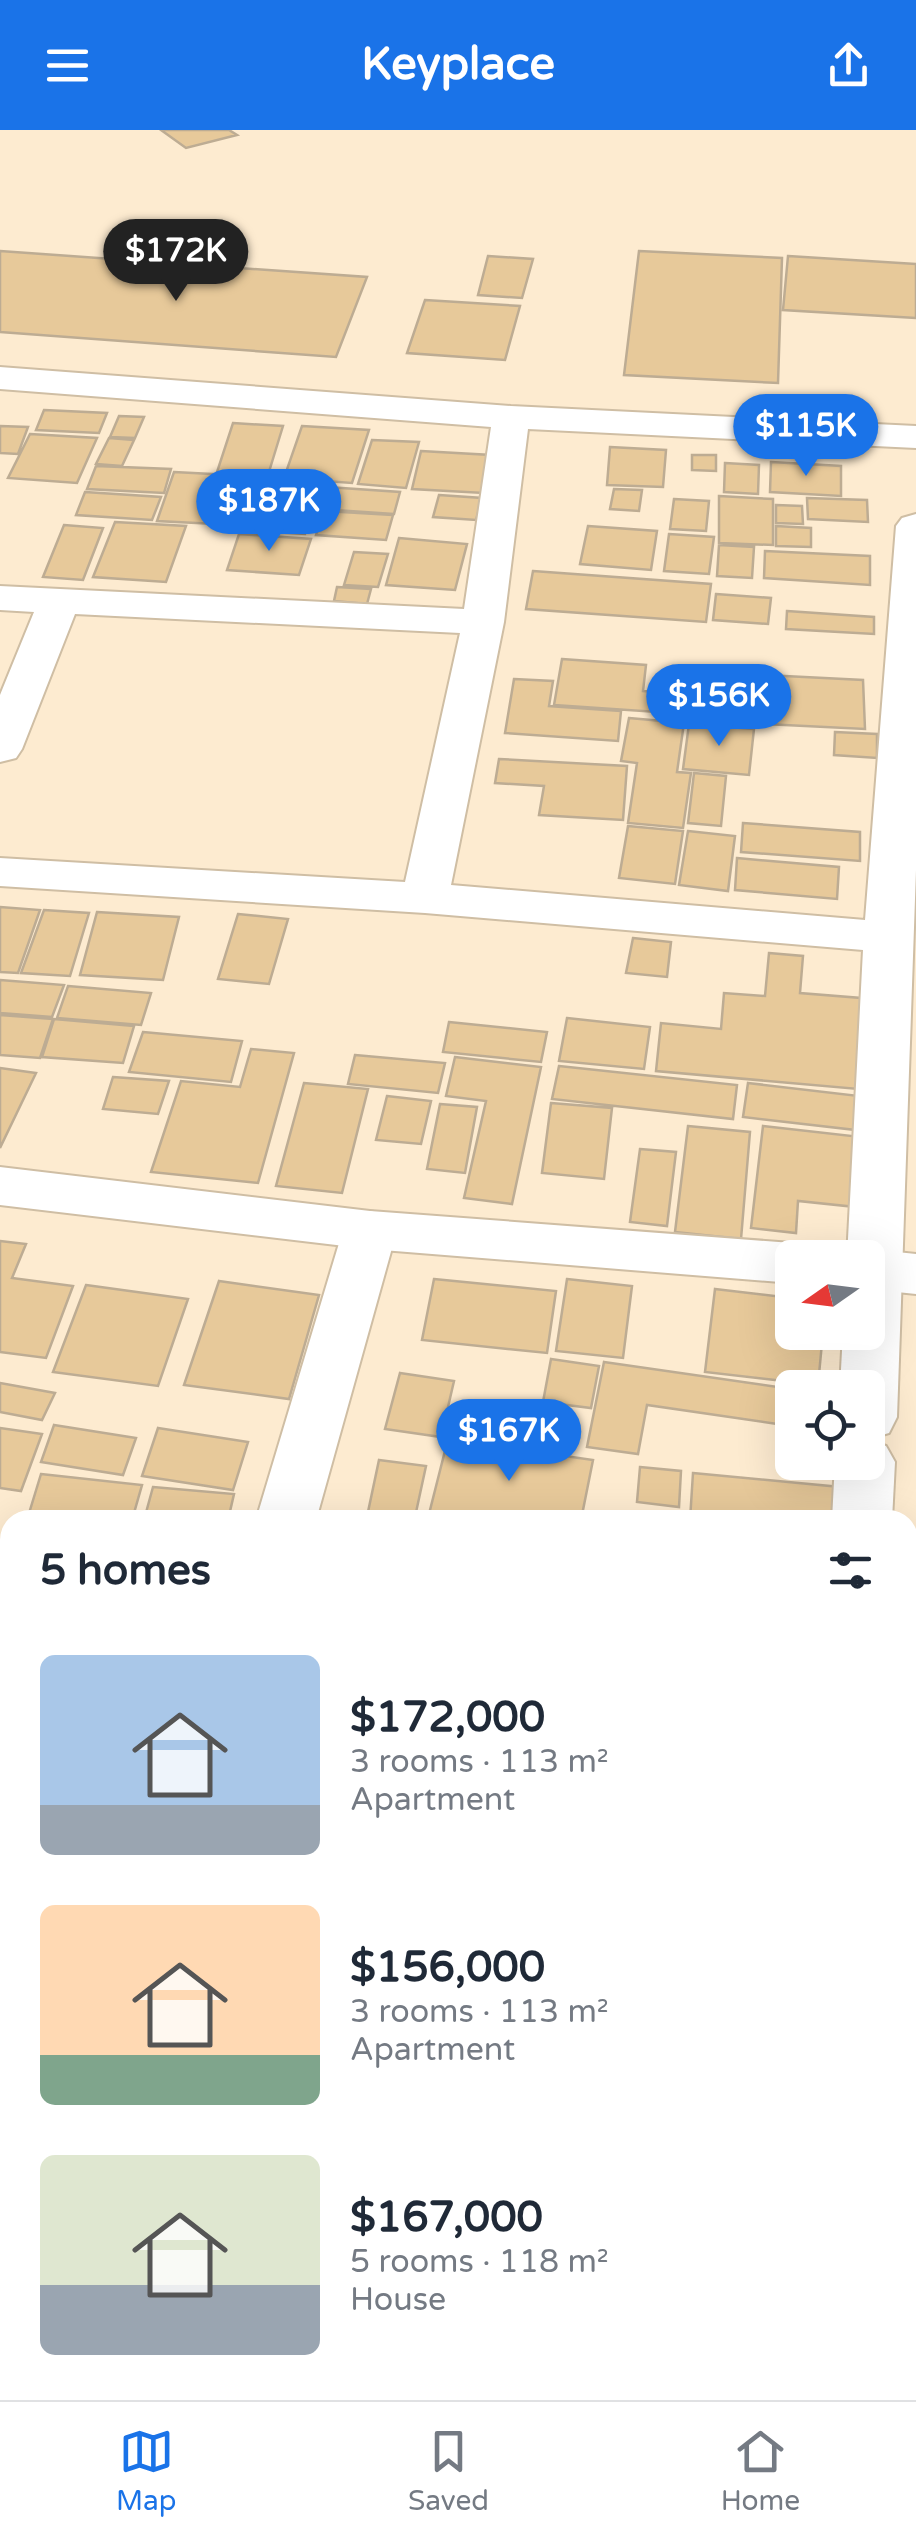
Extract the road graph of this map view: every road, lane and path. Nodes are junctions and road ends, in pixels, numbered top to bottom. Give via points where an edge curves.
1 (0, 378) edge
2 (511, 417) junction
3 (916, 437) edge
4 (916, 526) edge
5 (0, 598) edge
6 (59, 601) junction
7 (483, 622) junction
8 (913, 668) edge
9 (0, 749) edge
10 (0, 872) edge
11 (424, 898) junction
12 (888, 937) junction
13 (0, 1186) edge
14 (370, 1230) junction
15 (775, 1262) edge
16 (886, 1271) edge
17 (874, 1370) edge
18 (864, 1480) edge
19 (289, 1510) edge
20 (863, 1510) edge

1 - 2 street
2 - 3 street
2 - 7 street
4 - 8 street
5 - 6 street
6 - 7 street
6 - 9 street
7 - 11 street
8 - 12 street
10 - 11 street
11 - 12 street
12 - 16 street
13 - 14 street
14 - 15 street
14 - 19 street
16 - 17 street
18 - 20 street

